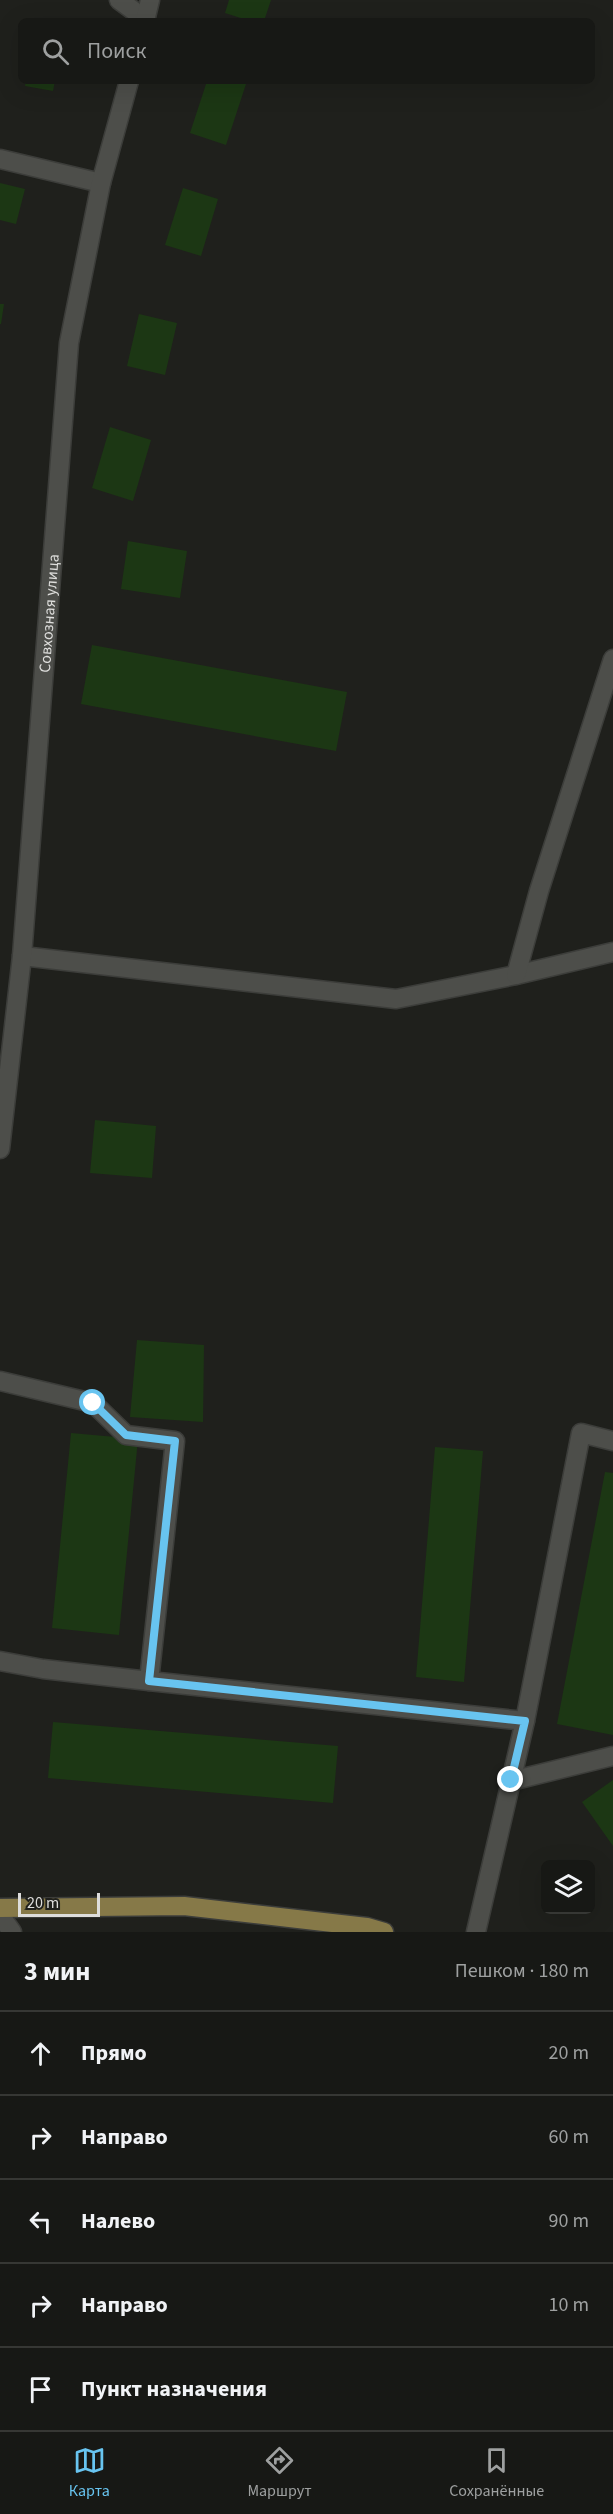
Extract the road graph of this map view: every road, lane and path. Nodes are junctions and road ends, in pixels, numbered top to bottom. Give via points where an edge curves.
1 (119, 0) edge
2 (150, 0) edge
3 (142, 18) edge
4 (146, 18) edge
5 (128, 84) edge
6 (0, 159) edge
7 (102, 183) junction
8 (613, 659) edge
9 (613, 952) edge
10 (22, 956) junction
11 (516, 975) junction
12 (0, 1149) edge
13 (0, 1381) edge
14 (613, 1441) edge
15 (0, 1661) edge
16 (149, 1681) junction
17 (525, 1721) junction
18 (613, 1756) edge
19 (511, 1780) junction
20 (0, 1908) edge
21 (0, 1915) edge
22 (12, 1932) edge
23 (384, 1932) edge
24 (476, 1932) edge

1 - 3 street
2 - 4 street
5 - 7 street, Совхозная улица
6 - 7 street
7 - 10 street, Совхозная улица via 69,344
8 - 11 street via 538,891
9 - 11 street
10 - 11 street via 396,999
10 - 12 street, Совхозная улица
13 - 16 street via 93,1403 126,1435 175,1441
14 - 17 street via 580,1433
15 - 16 street
16 - 17 street
17 - 19 street
18 - 19 street
19 - 24 street
20 - 23 main road via 184,1906
21 - 22 street

